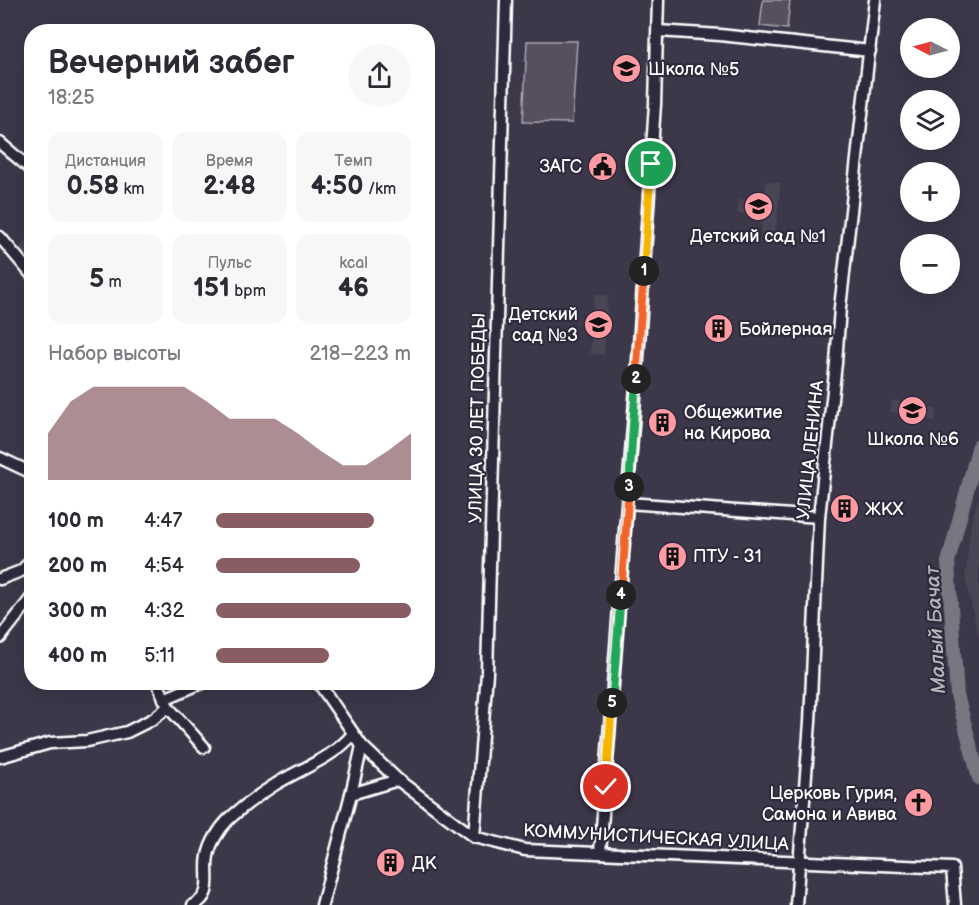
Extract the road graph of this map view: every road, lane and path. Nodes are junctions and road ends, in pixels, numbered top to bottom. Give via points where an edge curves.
1 (506, 0) edge
2 (658, 0) edge
3 (875, 0) edge
4 (658, 31) junction
5 (870, 51) junction
6 (0, 143) edge
7 (24, 163) edge
8 (0, 237) edge
9 (24, 266) edge
10 (0, 458) edge
11 (24, 469) edge
12 (628, 503) junction
13 (819, 517) junction
14 (24, 568) edge
15 (0, 579) edge
16 (24, 607) edge
17 (0, 638) edge
18 (161, 690) edge
19 (190, 690) edge
20 (323, 690) edge
21 (166, 703) junction
22 (353, 734) junction
23 (362, 746) junction
24 (204, 747) dead end
25 (0, 757) edge
26 (398, 780) junction
27 (351, 794) junction
28 (474, 837) junction
29 (600, 853) junction
30 (799, 861) junction
31 (193, 905) edge
32 (322, 905) edge
33 (796, 905) edge
34 (955, 905) edge

1 - 28 street, УЛИЦА 30 ЛЕТ ПОБЕДЫ via 487,674
2 - 4 street
3 - 5 street, УЛИЦА ЛЕНИНА
4 - 5 street
4 - 12 street
5 - 13 street, УЛИЦА ЛЕНИНА
6 - 7 street
8 - 9 street
10 - 11 street
12 - 13 street
12 - 29 street
13 - 30 street, УЛИЦА ЛЕНИНА
14 - 15 street
16 - 17 street
18 - 21 street
19 - 21 street
20 - 22 street, КОММУНИСТИЧЕСКАЯ УЛИЦА
21 - 24 street
21 - 25 street via 153,719 127,732 87,741 50,742
22 - 23 street, КОММУНИСТИЧЕСКАЯ УЛИЦА
22 - 31 street via 228,820 208,854 207,892
23 - 26 street, КОММУНИСТИЧЕСКАЯ УЛИЦА
23 - 27 street
26 - 27 street
26 - 28 street, КОММУНИСТИЧЕСКАЯ УЛИЦА
27 - 32 street
28 - 29 street, КОММУНИСТИЧЕСКАЯ УЛИЦА via 525,850
29 - 30 street, КОММУНИСТИЧЕСКАЯ УЛИЦА
30 - 33 street, УЛИЦА ЛЕНИНА
30 - 34 street, КОММУНИСТИЧЕСКАЯ УЛИЦА via 952,868

